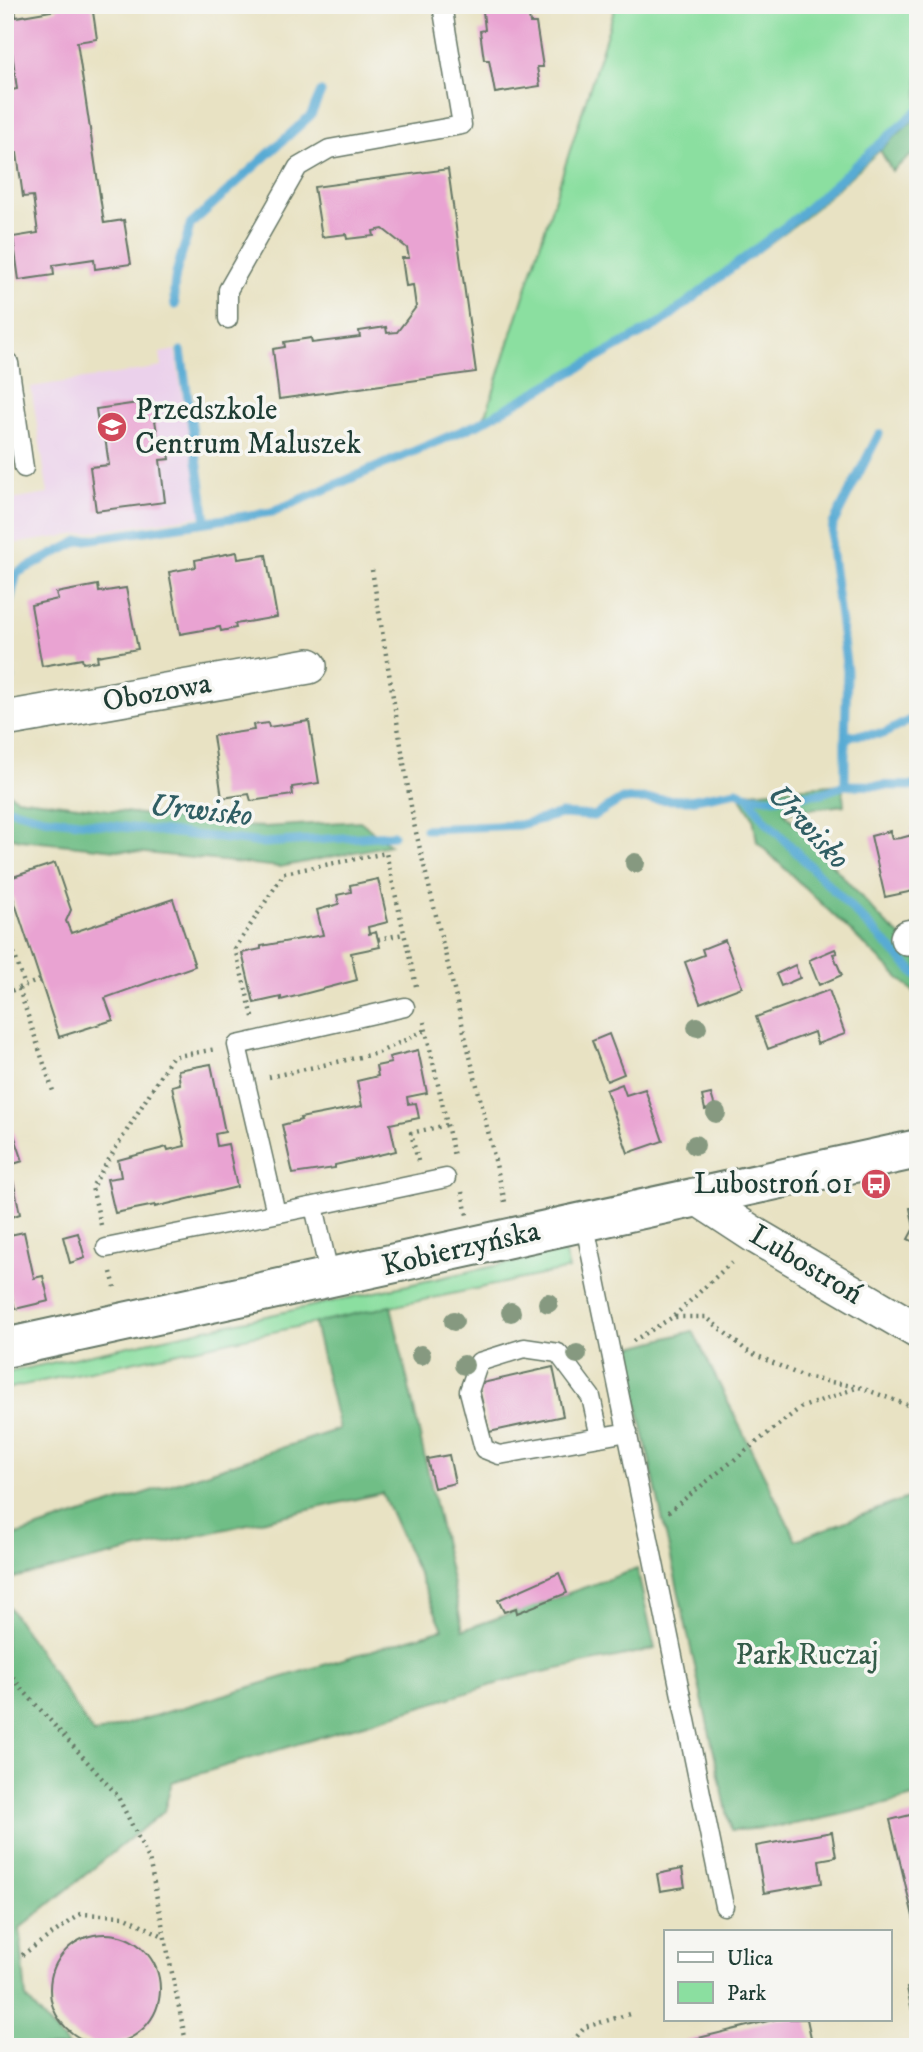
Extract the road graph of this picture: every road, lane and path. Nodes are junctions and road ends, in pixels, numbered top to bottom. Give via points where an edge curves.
1 (442, 5) edge
2 (228, 319) dead end
3 (9, 363) dead end
4 (24, 468) dead end
5 (372, 570) dead end
6 (309, 666) dead end
7 (5, 719) edge
8 (5, 926) edge
9 (404, 934) junction
10 (378, 939) dead end
11 (40, 981) dead end
12 (25, 986) junction
13 (19, 989) junction
14 (5, 993) edge
15 (412, 1002) joint
16 (424, 1019) dead end
17 (426, 1030) junction
18 (258, 1041) junction
19 (237, 1045) junction
20 (53, 1091) dead end
21 (447, 1125) junction
22 (918, 1149) edge
23 (455, 1161) dead end
24 (453, 1181) joint
25 (423, 1183) junction
26 (695, 1196) junction
27 (314, 1206) junction
28 (276, 1213) junction
29 (468, 1220) dead end
30 (584, 1221) junction
31 (756, 1236) junction
32 (514, 1237) junction
33 (106, 1248) junction
34 (330, 1278) junction
35 (115, 1287) dead end
36 (673, 1317) junction
37 (918, 1331) edge
38 (5, 1348) edge
39 (611, 1357) junction
40 (859, 1387) junction
41 (918, 1409) edge
42 (628, 1432) junction
43 (600, 1437) junction
44 (648, 1528) junction
45 (5, 1666) edge
46 (724, 1906) dead end
47 (163, 1936) junction
48 (22, 1955) dead end
49 (633, 2012) dead end
50 (187, 2047) edge
51 (568, 2047) edge

1 - 2 lane via 461,125 329,149 298,167 228,290
3 - 4 lane
5 - 32 path via 414,824
6 - 7 street, Obozowa
8 - 12 path
9 - 10 path
9 - 15 path
9 - 18 path via 386,853 284,873 234,948
11 - 12 path
12 - 13 path
13 - 14 path
13 - 20 path
15 - 18 lane
16 - 17 path
17 - 18 path via 378,1053 265,1078
17 - 21 path
18 - 19 lane
19 - 28 lane
19 - 33 path via 172,1057 92,1186
21 - 23 path
21 - 25 path via 411,1133
22 - 26 street, Kobierzyńska
24 - 25 lane
24 - 29 path
25 - 27 lane
26 - 30 street, Kobierzyńska
26 - 31 street, Lubostroń
27 - 28 lane
27 - 34 lane
28 - 33 lane
30 - 32 street, Kobierzyńska
30 - 39 lane
31 - 36 path
31 - 37 street, Lubostroń
32 - 34 street, Kobierzyńska
33 - 35 path
34 - 38 street, Kobierzyńska
36 - 39 path
36 - 40 path via 706,1317 747,1351 804,1377
39 - 42 lane
40 - 41 path
40 - 44 path via 800,1408
42 - 43 lane
42 - 44 lane
43 - 43 lane via 591,1396 558,1353 524,1348 479,1362 469,1391 484,1449 499,1455
44 - 46 lane
45 - 47 path via 117,1795 149,1859
47 - 48 path via 124,1916 81,1913
47 - 50 path
49 - 51 path via 585,2027

